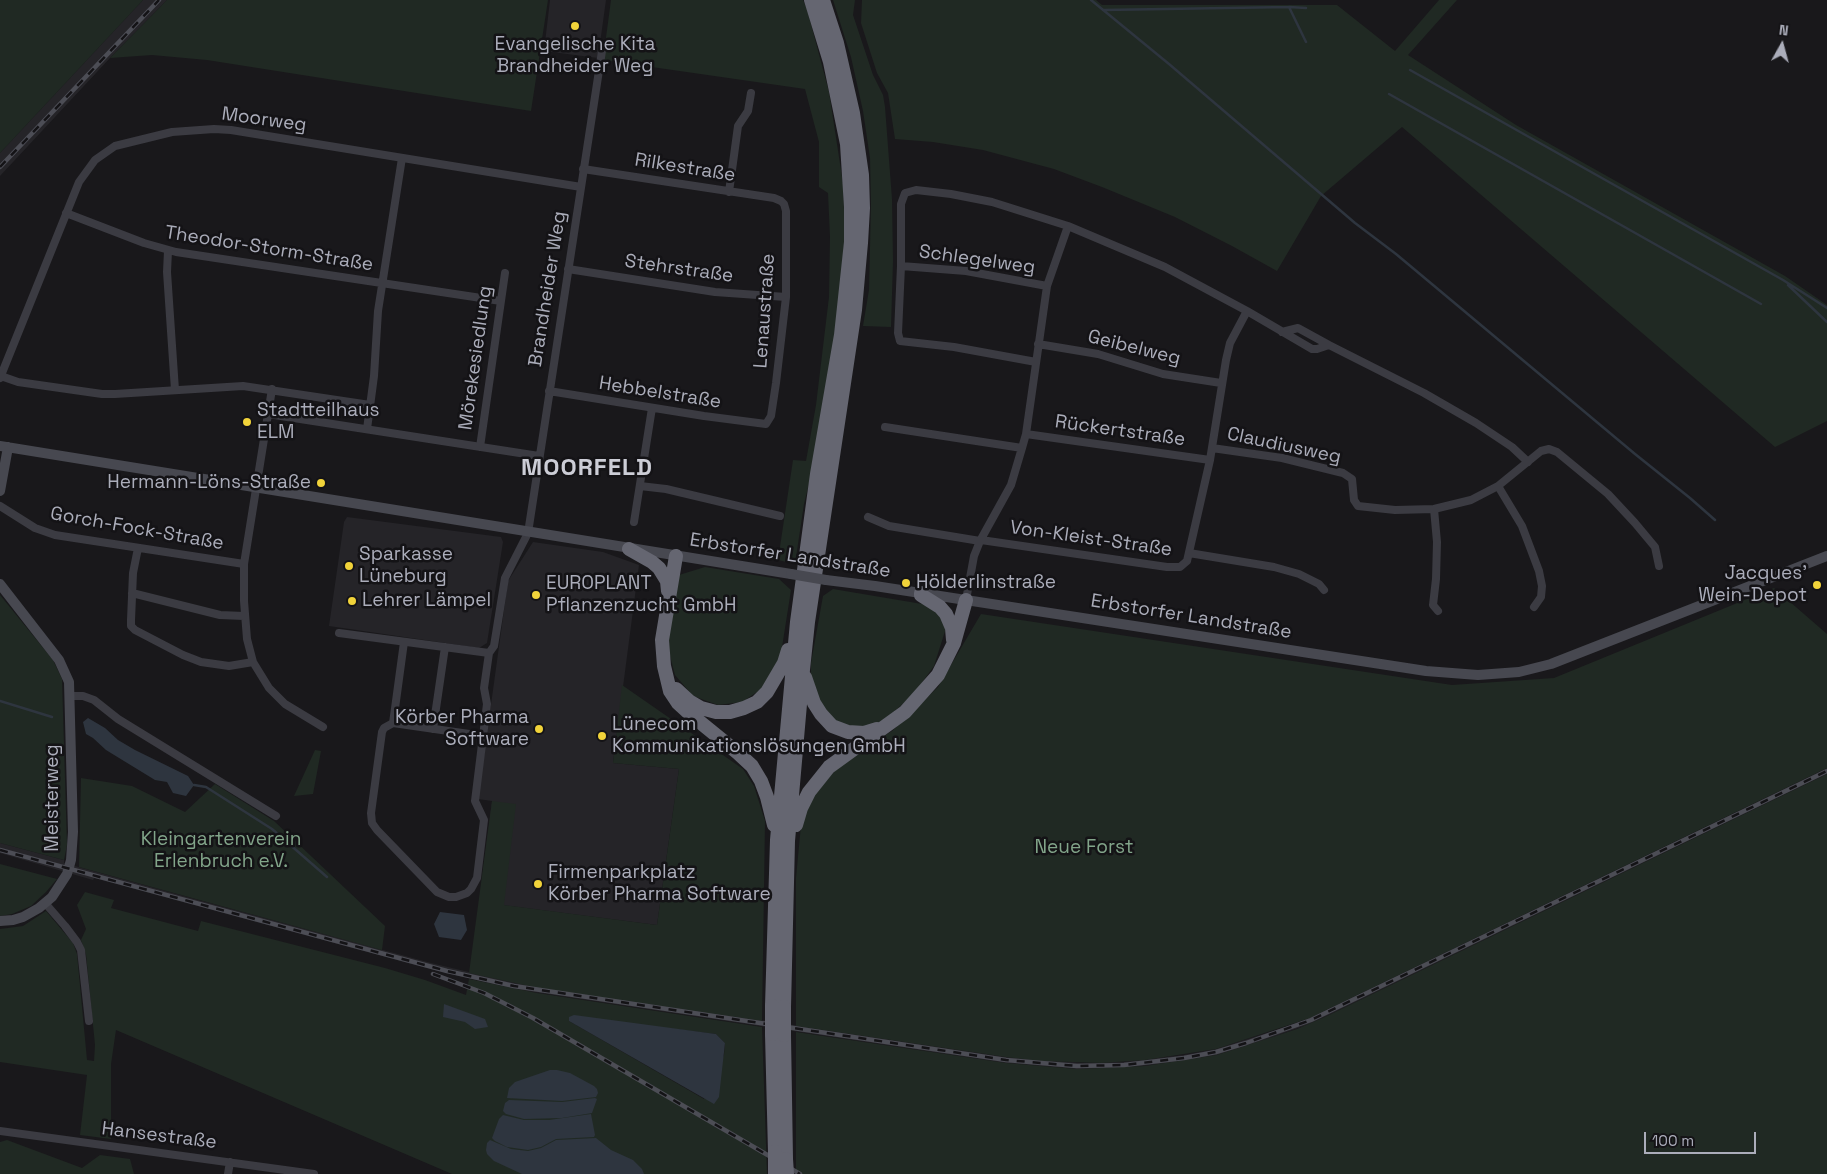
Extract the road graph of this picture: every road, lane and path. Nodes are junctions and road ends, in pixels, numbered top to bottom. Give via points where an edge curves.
1 (811, 0) edge
2 (823, 0) edge
3 (602, 51) dead end
4 (751, 92) dead end
5 (402, 158) junction
6 (583, 169) junction
7 (580, 187) junction
8 (729, 192) junction
9 (781, 201) joint
10 (66, 212) junction
11 (1068, 226) junction
12 (168, 251) junction
13 (902, 266) junction
14 (568, 269) junction
15 (505, 273) dead end
16 (383, 284) junction
17 (1047, 286) junction
18 (786, 297) junction
19 (501, 301) junction
20 (1247, 310) junction
21 (1282, 332) junction
22 (1038, 344) junction
23 (1329, 345) junction
24 (1036, 362) junction
25 (0, 377) edge
26 (1222, 383) junction
27 (175, 390) junction
28 (272, 390) junction
29 (549, 391) junction
30 (370, 404) junction
31 (652, 408) junction
32 (268, 414) junction
33 (766, 424) joint
34 (884, 427) dead end
35 (367, 429) junction
36 (1026, 434) junction
37 (4, 446) edge
38 (480, 447) junction
39 (1022, 448) junction
40 (1212, 448) junction
41 (539, 456) junction
42 (1210, 460) junction
43 (1528, 462) junction
44 (640, 486) junction
45 (1498, 486) junction
46 (257, 487) junction
47 (0, 491) edge
48 (0, 506) edge
49 (1434, 509) junction
50 (780, 516) dead end
51 (868, 516) dead end
52 (634, 522) dead end
53 (528, 533) junction
54 (980, 540) junction
55 (138, 548) junction
56 (629, 548) junction
57 (1189, 553) junction
58 (676, 556) junction
59 (1827, 556) edge
60 (244, 564) junction
61 (1659, 566) dead end
62 (0, 584) edge
63 (1324, 590) dead end
64 (132, 593) junction
65 (921, 593) junction
66 (669, 594) junction
67 (966, 600) junction
68 (1534, 607) dead end
69 (1438, 611) dead end
70 (244, 616) junction
71 (797, 622) junction
72 (339, 633) dead end
73 (404, 642) junction
74 (954, 643) junction
75 (445, 647) junction
76 (489, 653) junction
77 (253, 662) junction
78 (803, 670) junction
79 (667, 678) junction
80 (70, 696) junction
81 (393, 723) junction
82 (888, 726) junction
83 (323, 727) dead end
84 (434, 728) junction
85 (483, 736) junction
86 (276, 816) dead end
87 (777, 840) junction
88 (787, 878) junction
89 (45, 903) junction
90 (0, 921) edge
91 (778, 1007) junction
92 (89, 1021) dead end
93 (0, 1131) edge
94 (781, 1155) junction
95 (230, 1162) junction
96 (228, 1174) edge
97 (314, 1174) edge
98 (776, 1174) edge
99 (787, 1174) edge

1 - 71 highway via 830,62 844,125 851,225 841,335 817,474
2 - 78 highway via 854,113 863,208 855,310
3 - 6 street, Brandheider Weg
4 - 8 street via 748,112 738,126
5 - 7 street, Moorweg
5 - 10 street, Moorweg via 231,130 164,133 115,146 99,156 79,182
5 - 16 street, Theodor-Storm-Straße
6 - 7 street, Brandheider Weg
6 - 8 street, Rilkestraße
7 - 14 street, Brandheider Weg
8 - 9 street, Rilkestraße
9 - 18 street, Lenaustraße via 786,211
10 - 12 street, Theodor-Storm-Straße
10 - 25 street, Moorweg
11 - 13 street via 992,202 916,190 905,193 901,204
11 - 17 street
11 - 20 street via 1165,267
12 - 16 street, Theodor-Storm-Straße
12 - 27 street
13 - 17 street, Schlegelweg via 966,271
13 - 24 street via 900,341
14 - 18 street, Stehrstraße via 715,292
14 - 29 street, Brandheider Weg
15 - 19 street, Mörekesiedlung
16 - 19 street, Theodor-Storm-Straße
16 - 30 street
17 - 22 street
18 - 33 street, Lenaustraße via 771,416
19 - 38 street, Mörekesiedlung
20 - 21 street
20 - 26 street via 1230,343
21 - 23 street via 1298,328
21 - 23 street via 1312,349
22 - 24 street
22 - 26 street, Geibelweg via 1098,354 1163,374
23 - 43 street via 1451,408 1512,447
24 - 36 street
25 - 27 street via 102,394
26 - 40 street
27 - 28 street via 243,386
28 - 30 street
28 - 32 street
29 - 31 street, Hebbelstraße
29 - 41 street, Brandheider Weg
30 - 35 street
31 - 33 street, Hebbelstraße
31 - 44 street
32 - 35 street
32 - 46 street
34 - 39 street
35 - 38 street, Mörekesiedlung
36 - 39 street
36 - 42 street, Rückertstraße
37 - 46 street, Erbstorfer Landstraße
37 - 47 street
38 - 41 street, Mörekesiedlung
39 - 54 street via 1011,485
40 - 42 street
40 - 49 street, Claudiusweg via 1282,458 1343,473 1352,479 1354,500 1358,506 1395,510
41 - 53 street, Brandheider Weg
42 - 57 street
43 - 45 street, Claudiusweg
43 - 61 street, Claudiusweg via 1541,450 1557,452 1608,494 1635,523 1655,547
44 - 50 street
44 - 52 street
45 - 49 street, Claudiusweg via 1471,500
45 - 68 street via 1522,526 1538,571 1541,597
46 - 53 street, Erbstorfer Landstraße
46 - 60 street
48 - 55 street, Gorch-Fock-Straße via 47,533
49 - 69 street via 1437,542 1433,605
51 - 54 street via 889,526
53 - 56 street, Erbstorfer Landstraße
53 - 76 street, Brandheider Weg via 505,578 494,646
54 - 57 street, Von-Kleist-Straße via 1167,567 1180,567 1187,561
54 - 67 street
55 - 60 street, Gorch-Fock-Straße
55 - 64 street
56 - 58 street, Erbstorfer Landstraße
56 - 66 highway via 660,568
57 - 63 street via 1274,567 1299,574
58 - 65 street, Erbstorfer Landstraße, bridge
58 - 66 highway
59 - 67 street, Erbstorfer Landstraße via 1551,664 1503,674 1426,671
60 - 70 street
62 - 80 street, Meisterweg via 59,660 69,682
64 - 70 street via 214,614
64 - 77 street via 131,626 135,630 201,662 229,666
65 - 67 street, Erbstorfer Landstraße
65 - 74 highway via 946,614
66 - 79 highway via 662,653
67 - 74 highway
70 - 77 street
71 - 79 highway via 776,679 757,702 744,708 730,712 701,708
71 - 87 highway
72 - 73 street
73 - 75 street
73 - 81 street
74 - 82 highway via 927,689
75 - 76 street
75 - 84 street
76 - 85 street, Brandheider Weg
77 - 83 street via 269,688 285,704
78 - 82 highway via 814,704 832,726 864,733
78 - 88 highway
79 - 87 highway via 678,703 752,766 762,781
80 - 86 street via 94,700 118,719
80 - 89 street, Meisterweg via 72,852 65,878
81 - 84 street
81 - 85 street, Brandheider Weg via 382,732 372,823 437,892 449,897 462,895 471,889 476,878 484,820 475,800
82 - 88 highway via 829,767 808,792 796,824
84 - 85 street
87 - 91 highway
88 - 91 highway
89 - 90 street, Meisterweg via 23,917
89 - 92 street via 81,950
91 - 94 highway, bridge
93 - 95 street, Hansestraße
94 - 98 highway, bridge
94 - 99 highway, bridge
95 - 96 street
95 - 97 street, Hansestraße

